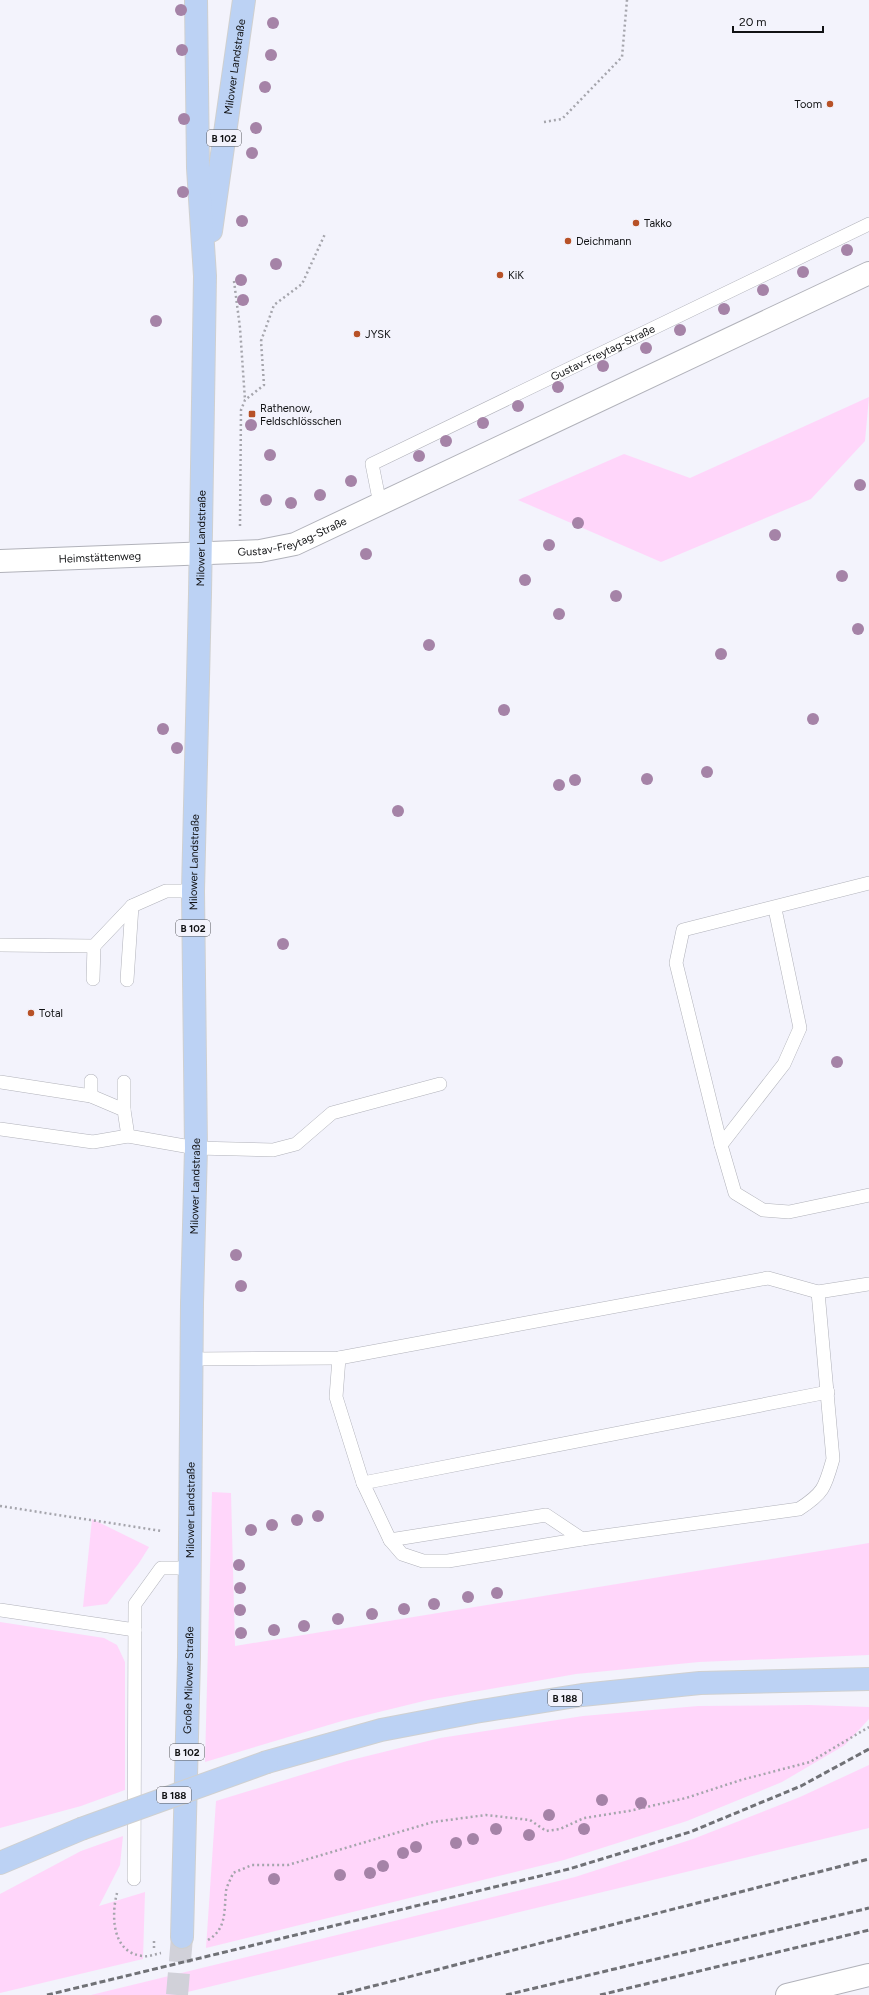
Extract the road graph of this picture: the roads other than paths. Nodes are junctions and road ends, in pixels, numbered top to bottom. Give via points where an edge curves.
1 (196, 0) edge
2 (244, 0) edge
3 (869, 224) edge
4 (869, 273) edge
5 (205, 276) junction
6 (380, 504) junction
7 (200, 554) junction
8 (0, 561) edge
9 (869, 883) edge
10 (193, 891) junction
11 (132, 906) junction
12 (774, 909) junction
13 (0, 945) edge
14 (94, 946) junction
15 (93, 979) dead end
16 (127, 980) dead end
17 (91, 1081) dead end
18 (0, 1082) edge
19 (124, 1082) dead end
20 (440, 1084) dead end
21 (91, 1096) junction
22 (124, 1110) junction
23 (0, 1128) edge
24 (128, 1136) junction
25 (721, 1145) junction
26 (196, 1148) junction
27 (869, 1195) edge
28 (869, 1284) edge
29 (818, 1292) junction
30 (192, 1358) junction
31 (339, 1358) junction
32 (828, 1392) junction
33 (363, 1483) junction
34 (582, 1539) junction
35 (390, 1540) junction
36 (190, 1568) junction
37 (0, 1610) edge
38 (135, 1630) junction
39 (869, 1679) edge
40 (0, 1863) edge
41 (134, 1879) road end
42 (182, 1937) tunnel mouth
43 (869, 1975) edge
44 (787, 1995) edge

1 - 5 main road, Milower Landstraße / B 102 via 198,168
2 - 5 main road, Milower Landstraße / B 102
3 - 6 lane, Gustav-Freytag-Straße via 372,464
4 - 6 street, Gustav-Freytag-Straße
5 - 7 main road, Milower Landstraße / B 102
6 - 7 street, Gustav-Freytag-Straße via 295,544 260,551
7 - 8 street, Heimstättenweg
7 - 10 main road, Milower Landstraße / B 102
9 - 12 lane
10 - 11 lane via 166,891
10 - 26 main road, Milower Landstraße / B 102
11 - 14 lane
11 - 16 lane
12 - 25 lane via 800,1028 784,1064
12 - 25 lane via 683,930 676,963
13 - 14 lane
14 - 15 lane
17 - 21 lane
18 - 21 lane
19 - 22 lane
20 - 26 lane via 332,1113 296,1144 274,1150
21 - 22 lane
22 - 24 lane
23 - 24 lane via 93,1142
24 - 26 lane
25 - 27 lane via 734,1193 763,1210 788,1212
26 - 30 main road, Milower Landstraße / B 102
28 - 29 lane
29 - 31 lane via 768,1278
29 - 32 lane
30 - 31 lane
30 - 36 main road, Milower Landstraße / B 102
31 - 33 lane via 336,1397
32 - 33 lane
32 - 34 lane via 833,1459 826,1486 815,1498 799,1509
33 - 35 lane
34 - 35 lane via 546,1516
34 - 35 lane via 448,1561 423,1561 402,1554
36 - 38 lane via 161,1568 135,1604
36 - 42 main road, Große Milower Straße / B 102
37 - 38 lane
38 - 41 lane
39 - 40 main road, B 188, bridge via 700,1683 582,1695 381,1730 267,1762 82,1829
43 - 44 street

